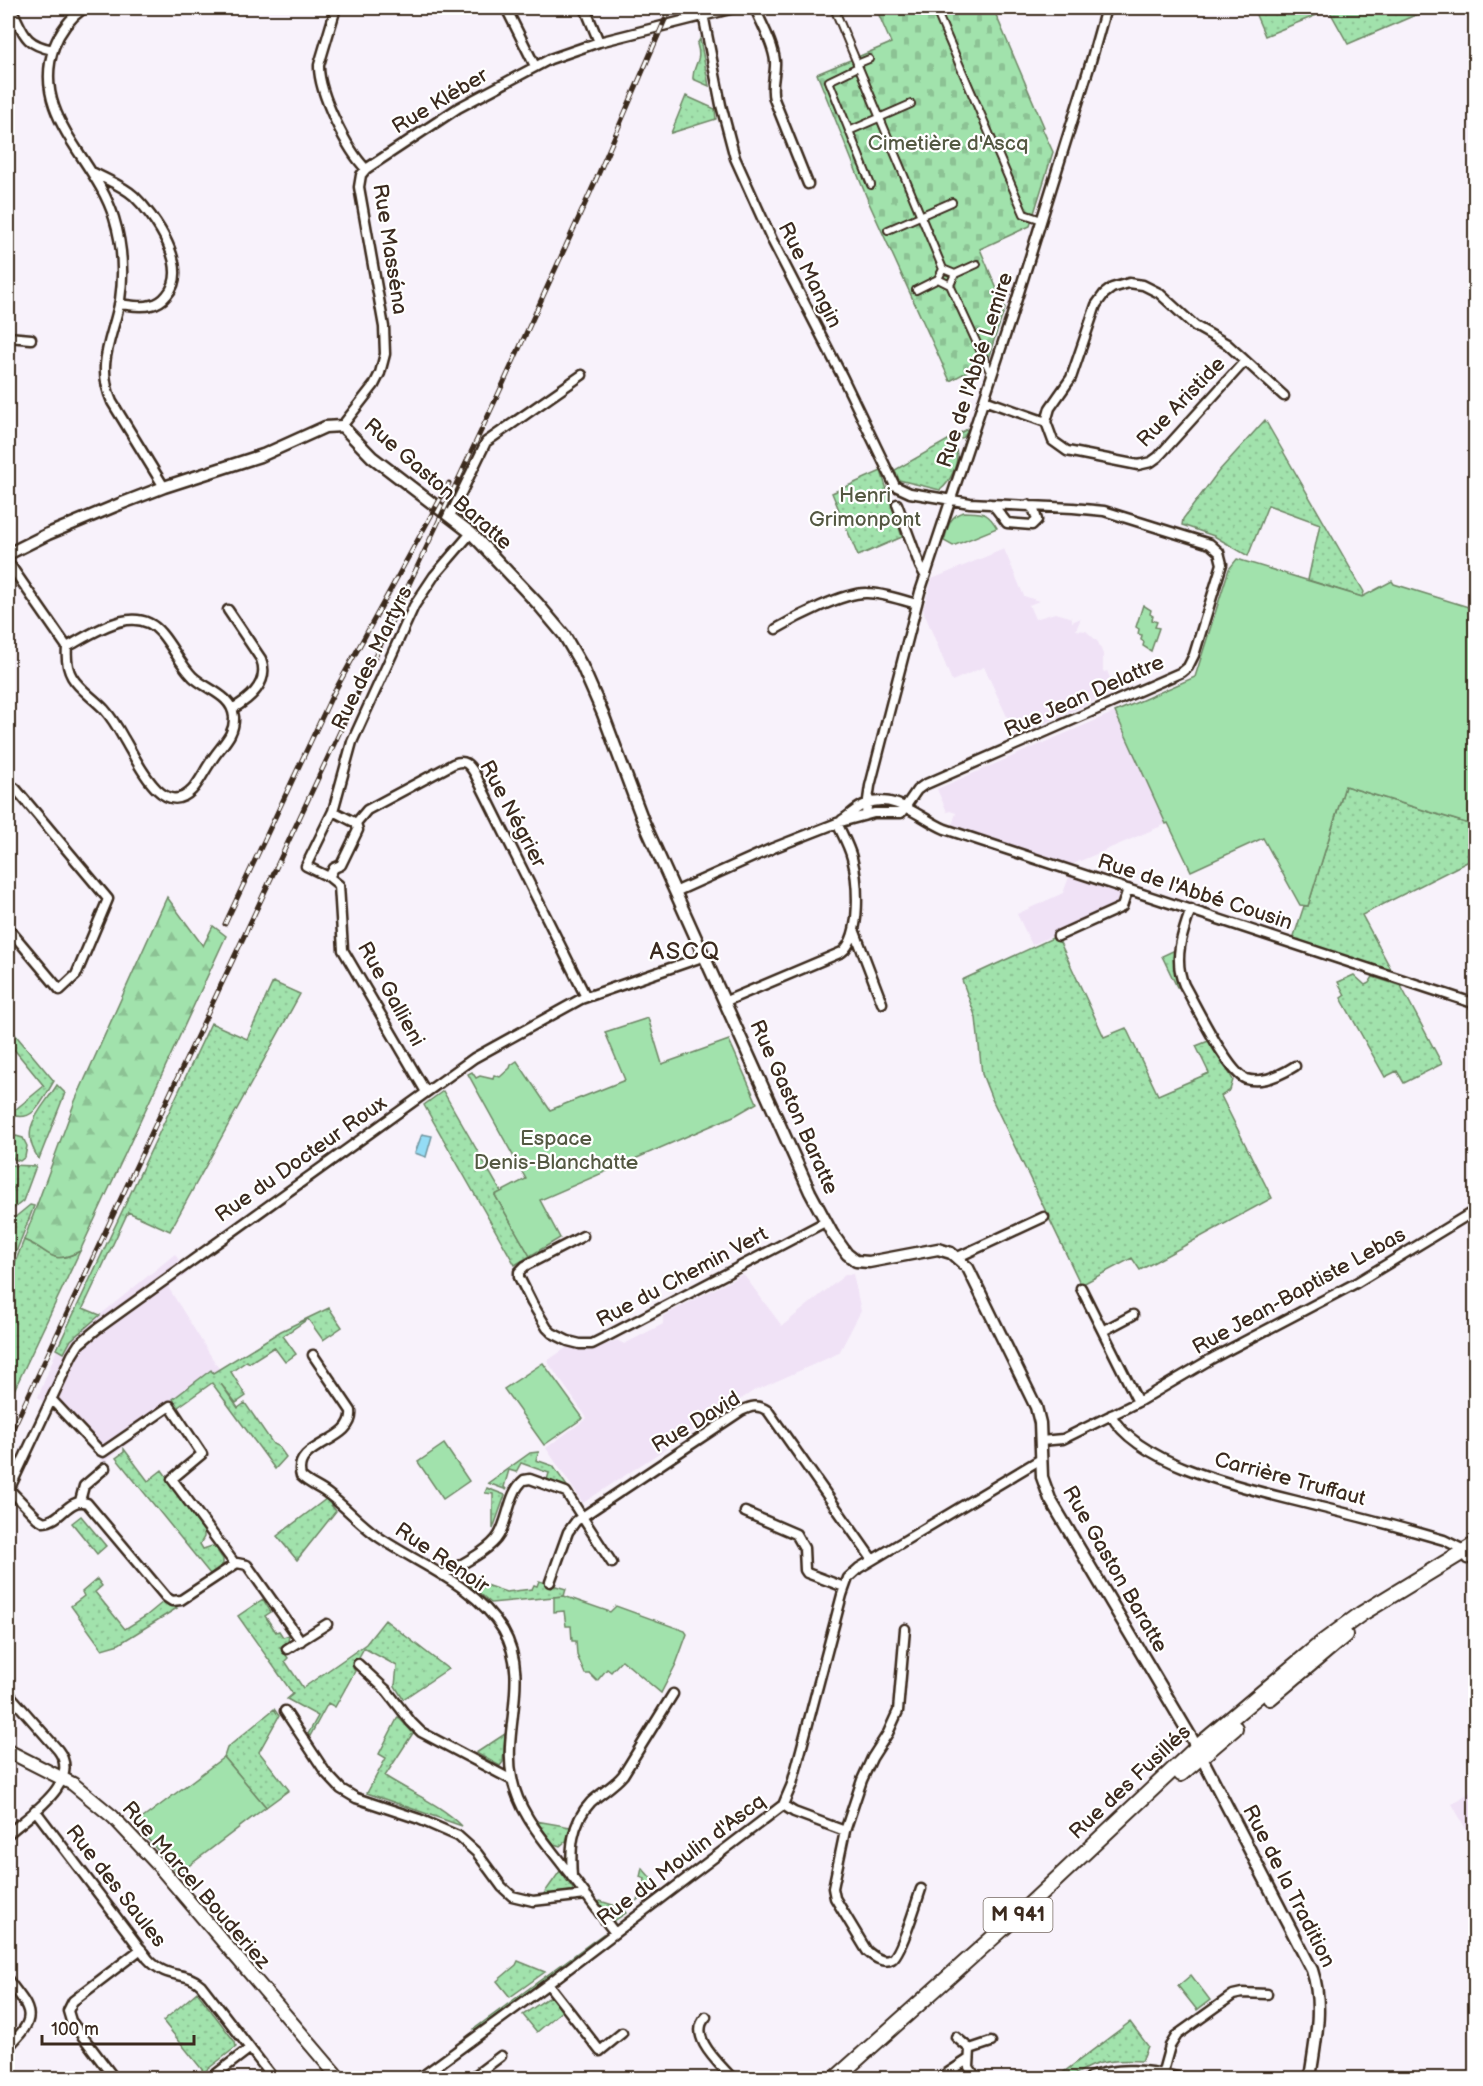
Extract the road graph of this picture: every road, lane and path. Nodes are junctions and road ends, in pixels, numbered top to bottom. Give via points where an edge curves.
1 (11, 8) edge
2 (84, 8) edge
3 (336, 8) edge
4 (507, 8) edge
5 (585, 8) edge
6 (734, 8) edge
7 (754, 8) edge
8 (834, 8) edge
9 (935, 8) edge
10 (1106, 8) edge
11 (703, 15) junction
12 (599, 42) junction
13 (53, 50) junction
14 (869, 59) dead end
15 (535, 66) junction
16 (858, 66) junction
17 (911, 104) dead end
18 (879, 118) junction
19 (849, 131) junction
20 (366, 170) junction
21 (94, 173) junction
22 (808, 184) dead end
23 (871, 185) dead end
24 (952, 202) dead end
25 (921, 216) junction
26 (1042, 220) junction
27 (888, 230) dead end
28 (977, 264) dead end
29 (943, 269) junction
30 (955, 274) junction
31 (938, 279) junction
32 (950, 285) junction
33 (916, 290) dead end
34 (119, 304) junction
35 (8, 337) edge
36 (31, 339) dead end
37 (1245, 361) junction
38 (582, 375) dead end
39 (992, 376) junction
40 (1284, 396) dead end
41 (984, 400) junction
42 (1046, 422) junction
43 (342, 426) junction
44 (164, 487) junction
45 (950, 501) junction
46 (897, 504) dead end
47 (989, 504) junction
48 (1028, 505) junction
49 (450, 516) junction
50 (471, 533) junction
51 (8, 554) edge
52 (8, 562) edge
53 (925, 575) junction
54 (917, 604) junction
55 (228, 610) dead end
56 (776, 629) dead end
57 (67, 646) junction
58 (232, 709) junction
59 (8, 795) edge
60 (866, 803) junction
61 (906, 808) junction
62 (333, 811) junction
63 (866, 814) junction
64 (356, 823) junction
65 (839, 827) junction
66 (329, 877) junction
67 (1128, 889) junction
68 (675, 892) junction
69 (1191, 909) junction
70 (8, 928) edge
71 (855, 932) junction
72 (1058, 936) dead end
73 (705, 956) junction
74 (586, 997) junction
75 (726, 1001) junction
76 (882, 1003) dead end
77 (1476, 1004) edge
78 (1295, 1066) dead end
79 (426, 1092) junction
80 (1476, 1210) edge
81 (1044, 1217) dead end
82 (825, 1222) junction
83 (583, 1236) dead end
84 (958, 1257) junction
85 (1081, 1288) dead end
86 (1133, 1315) dead end
87 (1103, 1331) junction
88 (313, 1355) dead end
89 (51, 1399) junction
90 (1138, 1402) junction
91 (1111, 1415) junction
92 (1041, 1441) junction
93 (1041, 1459) junction
94 (105, 1468) dead end
95 (8, 1490) edge
96 (80, 1501) junction
97 (745, 1512) dead end
98 (582, 1516) junction
99 (1476, 1544) edge
100 (1468, 1555) edge
101 (872, 1559) junction
102 (612, 1563) dead end
103 (235, 1564) junction
104 (443, 1575) junction
105 (550, 1582) dead end
106 (844, 1587) junction
107 (327, 1624) dead end
108 (904, 1629) dead end
109 (301, 1641) junction
110 (287, 1649) dead end
111 (358, 1664) dead end
112 (8, 1693) edge
113 (672, 1694) dead end
114 (285, 1711) dead end
115 (8, 1750) edge
116 (1198, 1753) junction
117 (63, 1778) junction
118 (512, 1780) junction
119 (783, 1805) junction
120 (35, 1810) junction
121 (845, 1831) junction
122 (8, 1834) edge
123 (572, 1838) junction
124 (551, 1850) junction
125 (572, 1877) junction
126 (921, 1888) dead end
127 (586, 1895) junction
128 (615, 1933) junction
129 (141, 1949) junction
130 (8, 1980) edge
131 (548, 1984) junction
132 (1267, 1994) dead end
133 (706, 2017) dead end
134 (622, 2033) dead end
135 (956, 2037) dead end
136 (991, 2042) dead end
137 (8, 2047) edge
138 (249, 2049) junction
139 (970, 2049) junction
140 (501, 2056) dead end
141 (969, 2059) junction
142 (1162, 2075) junction
143 (943, 2076) dead end
144 (114, 2079) edge
145 (211, 2079) edge
146 (273, 2079) edge
147 (339, 2079) edge
148 (420, 2079) edge
149 (472, 2079) edge
150 (732, 2079) edge
151 (836, 2079) edge
152 (847, 2079) edge
153 (976, 2079) edge
154 (1090, 2079) edge
155 (1177, 2079) edge
156 (1310, 2079) edge

1 - 13 street via 29,41
2 - 13 street via 69,20
3 - 20 street, Rue Masséna via 319,73 350,149
4 - 15 street
5 - 12 street
6 - 11 street, Rue Kléber
7 - 22 street via 774,53 774,99
8 - 16 street
9 - 26 street via 1024,214
10 - 26 street, Rue de l'Abbé Lemire
11 - 12 street, Rue Kléber
11 - 45 street, Rue Mangin via 735,158 892,482 904,491
12 - 15 street, Rue Kléber
13 - 21 street via 49,75 54,108
14 - 16 street
15 - 20 street, Rue Kléber via 458,108
16 - 18 street
16 - 19 street via 829,81
17 - 18 street
18 - 19 street
18 - 25 street
19 - 23 street
20 - 43 street, Rue Masséna via 359,187 386,354 374,385
21 - 34 street via 115,218 122,273
21 - 34 street via 126,190 141,204 165,237 174,269 169,293 158,303
24 - 25 street
25 - 27 street
25 - 29 street
26 - 39 street, Rue de l'Abbé Lemire
28 - 30 street
29 - 30 street
29 - 31 street
30 - 32 street
31 - 32 street
31 - 33 street
32 - 39 street
34 - 44 street via 105,356 107,390
35 - 36 street
37 - 40 street
37 - 42 street, Rue Aristide via 1158,457 1145,465 1067,451 1053,441
37 - 42 street via 1219,338 1195,326 1159,293 1136,283 1120,284 1104,294 1096,305 1071,378 1050,408
38 - 49 street via 486,442
39 - 41 street, Rue de l'Abbé Lemire
41 - 42 street
41 - 45 street, Rue de l'Abbé Lemire
43 - 44 street via 325,427 263,456
43 - 49 street, Rue Gaston Baratte via 372,457
44 - 51 street
45 - 47 street, Rue Jean Delattre
45 - 53 street, Rue de l'Abbé Lemire
46 - 53 street
47 - 48 street, Rue Jean Delattre
47 - 48 street via 1007,523 1027,526 1036,520
48 - 61 street, Rue Jean Delattre via 1113,513 1215,548 1222,560 1222,570 1194,655 1188,667 1175,676 924,785
49 - 50 street, Rue Gaston Baratte
50 - 62 street, Rue des Martyrs via 414,606 349,748
50 - 68 street, Rue Gaston Baratte via 554,622 576,656
52 - 57 street
53 - 54 street, Rue de l'Abbé Lemire
54 - 56 street via 859,593
54 - 60 street, Rue de l'Abbé Lemire
55 - 58 street via 264,668 253,694
57 - 58 street via 117,622 147,622 159,630 192,676 221,696
57 - 58 street via 71,677 108,714 150,783 165,796 176,798 192,790 232,732
59 - 70 street via 15,788 108,899 76,975 60,990
60 - 61 street, Rue de l'Abbé Cousin via 885,801
60 - 63 street, Rue de l'Abbé Lemire
60 - 65 street
61 - 63 street via 899,814
61 - 67 street, Rue de l'Abbé Cousin via 945,829
62 - 64 street
62 - 66 street, Rue des Martyrs via 306,866
63 - 65 street
64 - 66 street via 358,830 341,865
64 - 74 street, Rue Négrier via 367,810 453,764 468,763
65 - 68 street via 773,848
65 - 71 street via 855,872
66 - 79 street, Rue Gallieni via 340,889 342,945 346,955
67 - 69 street, Rue de l'Abbé Cousin
67 - 72 street via 1122,907
68 - 73 street, Rue Gaston Baratte
69 - 77 street, Rue de l'Abbé Cousin
69 - 78 street via 1180,939 1180,976 1229,1063 1239,1075 1253,1080 1273,1078
71 - 75 street via 842,952
71 - 76 street
73 - 74 street, Rue du Docteur Roux
73 - 75 street, Rue Gaston Baratte
74 - 79 street, Rue du Docteur Roux via 474,1058
75 - 82 street, Rue Gaston Baratte
79 - 89 street, Rue du Docteur Roux via 97,1329 76,1348
80 - 90 street, Rue Jean-Baptiste Lebas via 1356,1283
81 - 84 street
82 - 83 street, Rue du Chemin Vert via 604,1338 585,1344 561,1338 547,1328 519,1277 525,1266
82 - 84 street, Rue Gaston Baratte via 847,1254 859,1262 938,1249
84 - 92 street, Rue Gaston Baratte via 968,1268 1031,1395
85 - 87 street
86 - 87 street
87 - 90 street
88 - 104 street, Rue Renoir via 352,1417 347,1428 307,1454 301,1476 381,1538
89 - 95 street, Rue du Docteur Roux
89 - 103 street via 103,1452 170,1406 202,1454 172,1479
90 - 91 street, Rue Jean-Baptiste Lebas
91 - 92 street, Rue Jean-Baptiste Lebas via 1063,1439
91 - 100 street, Carrière Truffaut via 1142,1447 1199,1473 1444,1540
92 - 93 street, Rue Gaston Baratte
93 - 101 street, Rue du Moulin d'Ascq
93 - 116 street, Rue Gaston Baratte via 1043,1483 1058,1513
94 - 96 street via 84,1486
95 - 96 street via 44,1522
96 - 103 street via 90,1505 170,1600 184,1599
97 - 106 street via 796,1534 804,1548 805,1570
98 - 101 street, Rue David via 741,1411 761,1406
98 - 102 street
98 - 104 street via 566,1492 524,1480 494,1541
98 - 105 street, Rue David via 568,1532
99 - 100 main road, Rue des Fusillés / M 941
100 - 116 main road, Rue des Fusillés / M 941 via 1346,1624
101 - 106 street, Rue du Moulin d'Ascq via 853,1573
103 - 109 street via 244,1563 250,1568
104 - 118 street, Rue Renoir via 488,1610 508,1642 516,1677
106 - 119 street, Rue du Moulin d'Ascq via 789,1795
107 - 109 street
108 - 121 street via 898,1711 866,1768
109 - 110 street
111 - 118 street via 421,1732
112 - 117 street via 61,1753 65,1765
113 - 123 street via 623,1774 584,1811
114 - 127 street via 341,1789 453,1833 477,1853 512,1896 533,1900
115 - 117 main road, Rue Marcel Bouderiez
116 - 151 main road, Rue des Fusillés / M 941
116 - 152 main road, Rue des Fusillés / M 941 via 945,1993
116 - 156 street, Rue de la Tradition via 1315,1980 1319,2011
117 - 120 street via 57,1790
117 - 147 main road, Rue Marcel Bouderiez via 102,1807 153,1859
118 - 124 street, Rue Renoir via 523,1811
119 - 121 street
119 - 128 street, Rue du Moulin d'Ascq
120 - 122 street
120 - 129 street, Rue des Saules
121 - 126 street via 833,1893 872,1956 884,1961 896,1957
123 - 124 street via 561,1850
123 - 125 street
124 - 125 street, Rue Renoir
125 - 127 street, Rue Renoir
127 - 128 street, Rue Renoir
128 - 131 street, Rue du Moulin d'Ascq
129 - 138 street, Rue des Saules via 160,1970 194,1979 201,1985
129 - 144 street via 73,2001 68,2010 71,2021
130 - 137 street via 29,2014 24,2031
131 - 134 street via 600,2051
131 - 148 street, Rue du Moulin d'Ascq
132 - 142 street via 1233,1995 1183,2030 1170,2046
133 - 150 street via 701,2022 702,2042
135 - 139 street
136 - 139 street
138 - 145 street
138 - 146 street, Rue des Saules
139 - 141 street
140 - 149 street
141 - 143 street
141 - 153 street
142 - 154 street via 1124,2071
142 - 155 street

